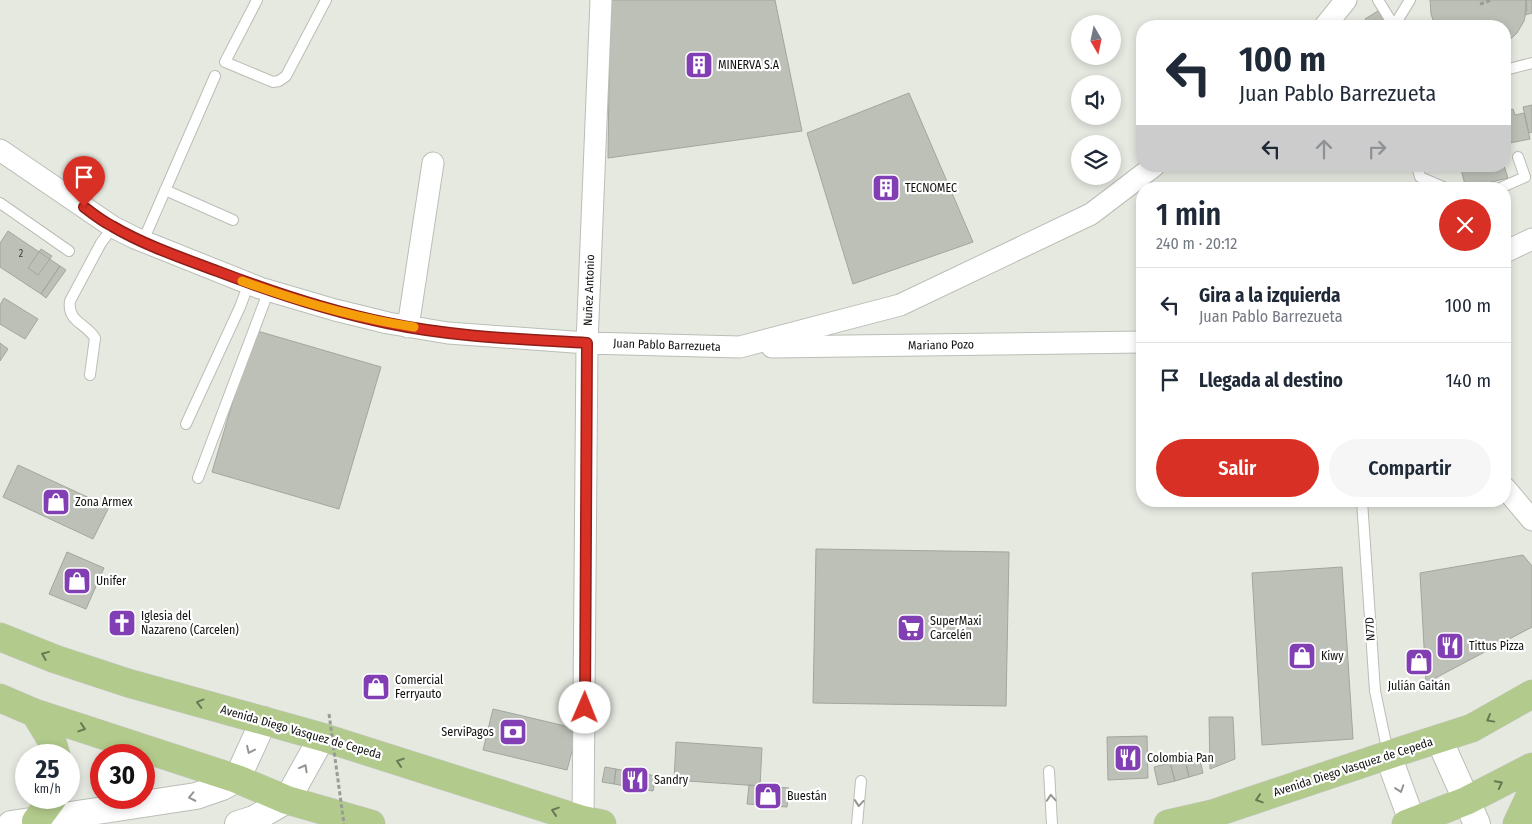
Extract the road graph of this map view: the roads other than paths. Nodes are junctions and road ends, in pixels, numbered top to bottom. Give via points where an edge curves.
1 (257, 0) edge
2 (326, 0) edge
3 (601, 0) edge
4 (1346, 0) edge
5 (1378, 0) edge
6 (1410, 0) edge
7 (1329, 20) edge
8 (1390, 20) edge
9 (1398, 20) edge
10 (1532, 63) edge
11 (1511, 68) edge
12 (215, 76) dead end
13 (0, 150) edge
14 (1518, 156) dead end
15 (433, 162) dead end
16 (1146, 172) edge
17 (1419, 172) edge
18 (1432, 182) edge
19 (1511, 183) edge
20 (165, 190) junction
21 (0, 203) edge
22 (232, 220) dead end
23 (113, 227) junction
24 (1532, 239) edge
25 (142, 241) junction
26 (1511, 249) edge
27 (69, 251) dead end
28 (249, 283) junction
29 (269, 290) junction
30 (408, 326) junction
31 (1136, 342) edge
32 (587, 343) junction
33 (740, 348) junction
34 (90, 375) dead end
35 (186, 424) dead end
36 (198, 478) dead end
37 (1511, 495) edge
38 (1362, 507) edge
39 (1532, 520) edge
40 (0, 637) edge
41 (1532, 694) edge
42 (0, 698) edge
43 (35, 713) junction
44 (264, 720) junction
45 (325, 725) junction
46 (1439, 739) junction
47 (53, 744) edge
48 (1388, 755) junction
49 (1532, 767) edge
50 (1048, 771) dead end
51 (237, 779) junction
52 (861, 781) dead end
53 (1532, 792) edge
54 (287, 800) junction
55 (39, 809) edge
56 (1471, 812) edge
57 (593, 822) edge
58 (23, 823) edge
59 (356, 823) edge
60 (1410, 823) edge
61 (238, 824) edge
62 (858, 824) edge
63 (1052, 824) edge
64 (1168, 824) edge
65 (1516, 824) edge

1 - 2 lane via 225,62 273,82 286,76
3 - 32 street, Nuñez Antonio
4 - 7 street
5 - 8 lane
6 - 9 lane
10 - 11 lane
12 - 20 lane
13 - 23 street, Juan Pablo Barrezueta
14 - 19 lane via 1525,177
15 - 30 street
16 - 33 street, Juan Pablo Barrezueta via 1090,214 900,305
17 - 18 lane via 1420,177
20 - 22 lane
20 - 25 lane
21 - 27 lane
23 - 25 street, Juan Pablo Barrezueta
23 - 34 lane via 70,301 71,316 95,338
24 - 26 street
25 - 28 street, Juan Pablo Barrezueta
28 - 29 street, Juan Pablo Barrezueta
28 - 35 lane
29 - 30 street, Juan Pablo Barrezueta via 335,310
29 - 36 lane
30 - 32 street, Juan Pablo Barrezueta via 457,334
31 - 33 street, Mariano Pozo
32 - 33 street, Juan Pablo Barrezueta
32 - 57 street, Nuñez Antonio
37 - 39 street
38 - 48 lane, N77D via 1375,691
44 -> 40 main road, Avenida Diego Vasquez de Cepeda via 128,683
41 -> 46 main road, Avenida Diego Vasquez de Cepeda via 1472,728
42 - 43 main road
43 - 47 main road
43 -> 51 main road
44 - 45 main road, Avenida Diego Vasquez de Cepeda
44 -> 51 street
54 -> 45 street
57 -> 45 main road, Avenida Diego Vasquez de Cepeda
46 - 48 main road, Avenida Diego Vasquez de Cepeda
46 - 56 street
48 -> 60 street
48 -> 64 main road, Avenida Diego Vasquez de Cepeda via 1212,814
56 -> 49 main road
63 -> 50 lane
51 - 54 main road
51 -> 58 street via 222,788 196,796
52 -> 62 lane
53 - 65 main road
54 - 59 main road
54 - 61 street via 254,819
55 - 58 main road
56 - 60 main road

